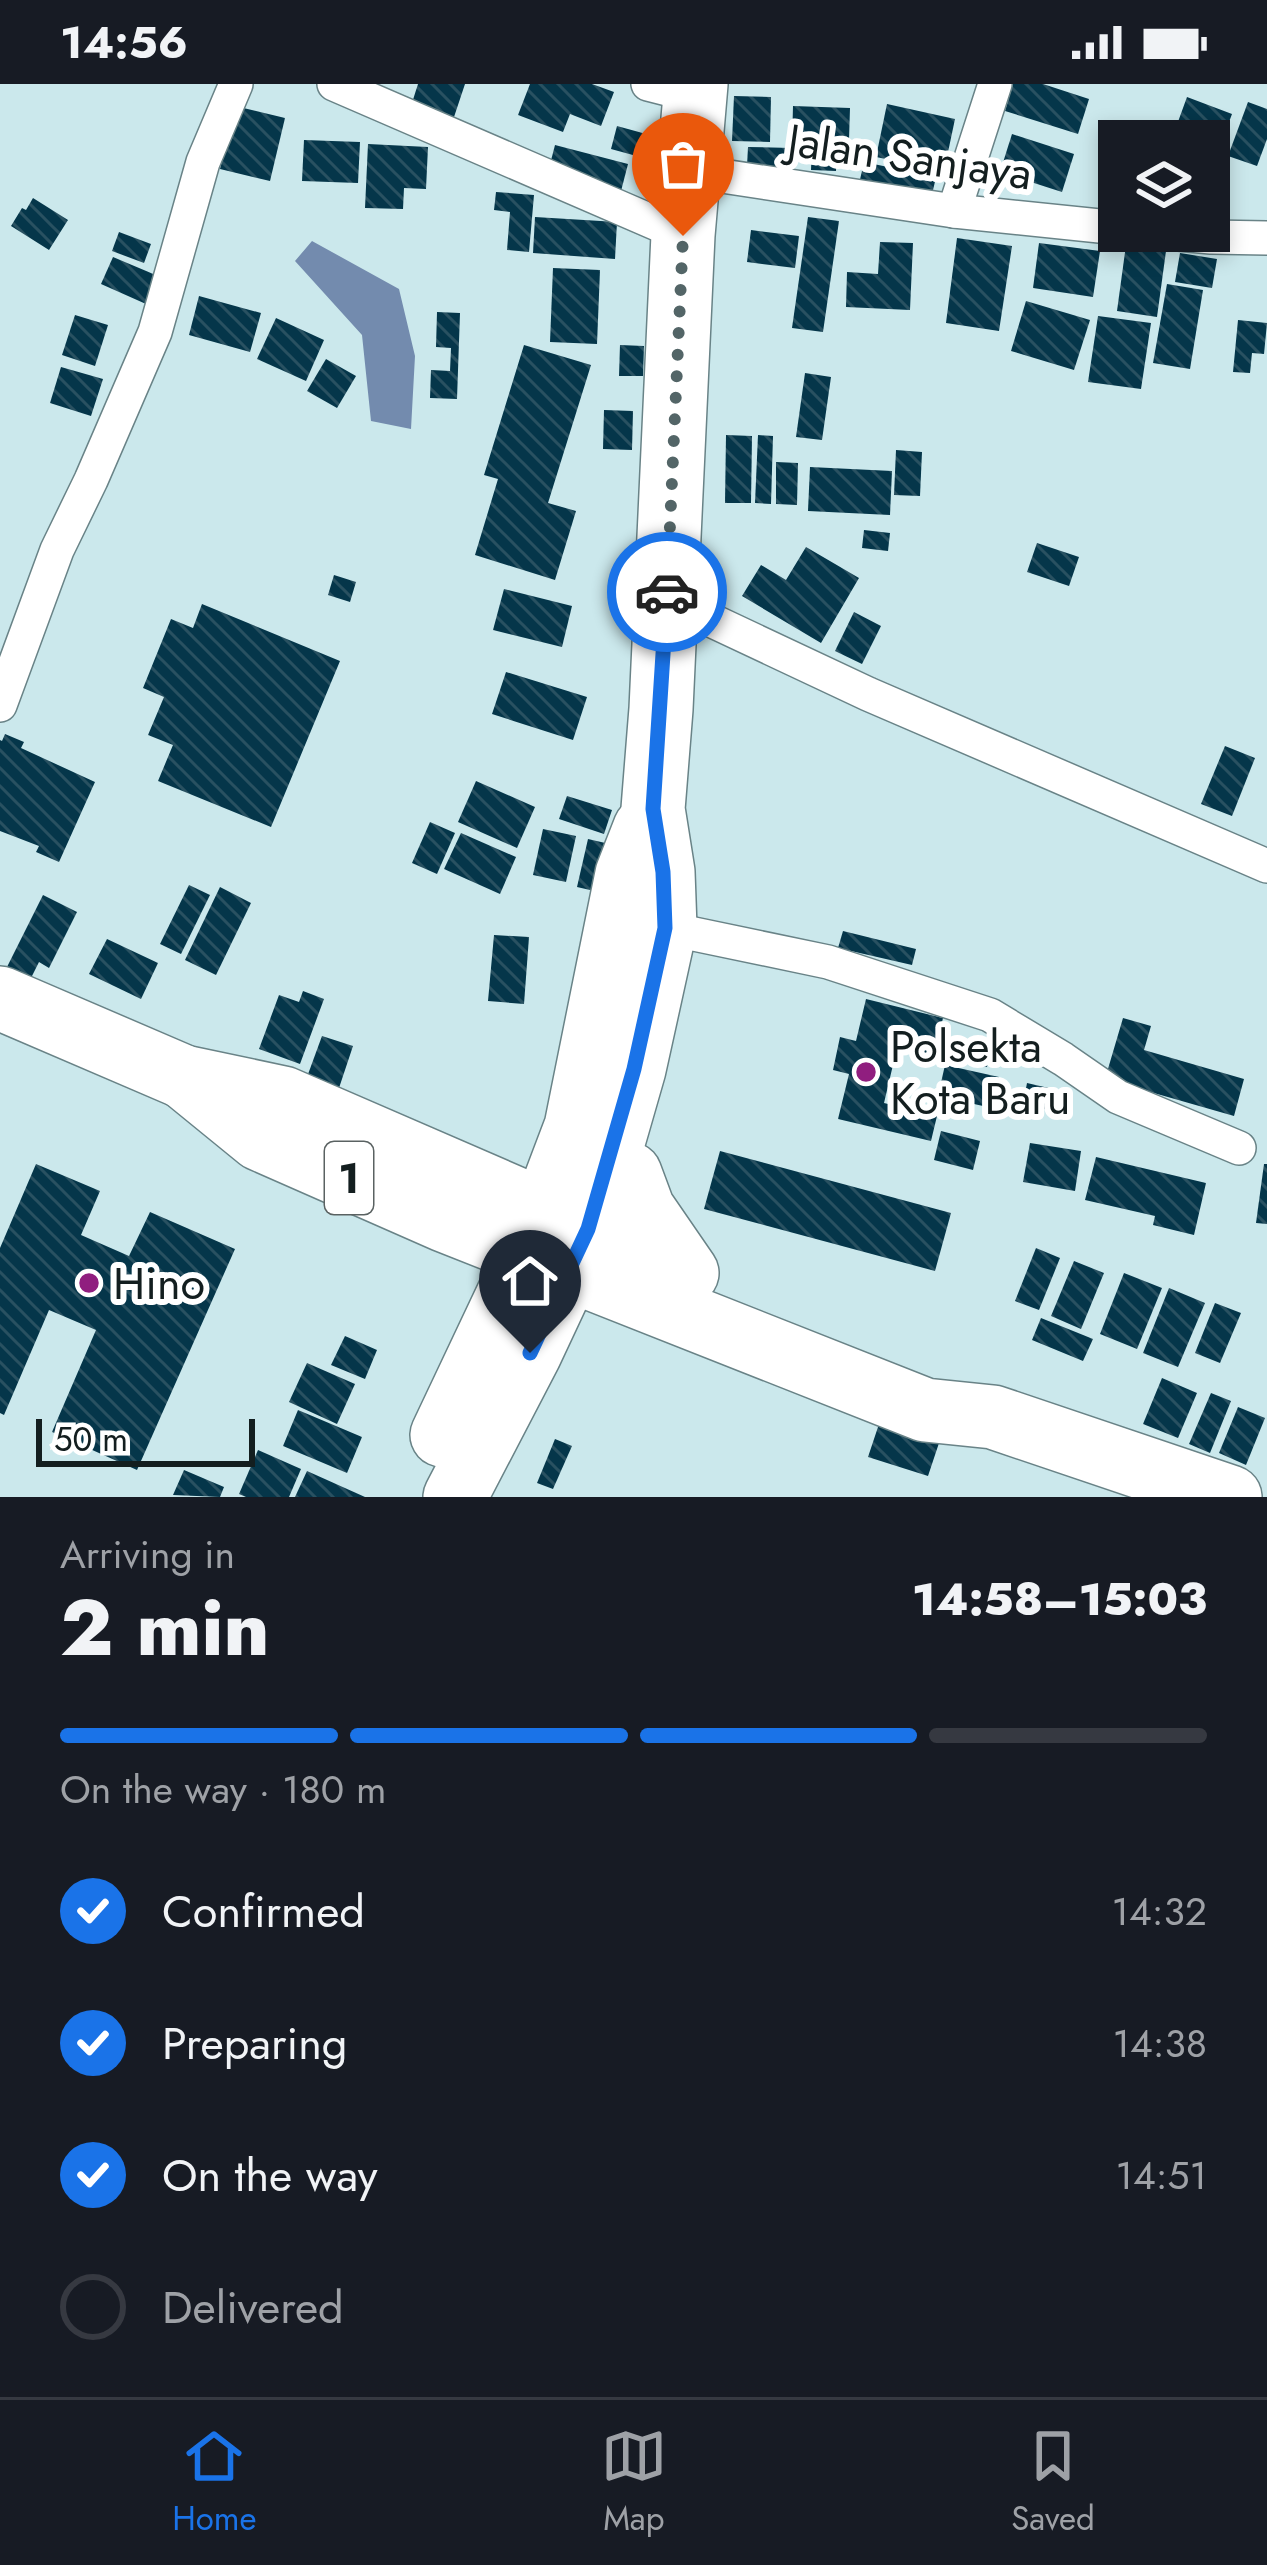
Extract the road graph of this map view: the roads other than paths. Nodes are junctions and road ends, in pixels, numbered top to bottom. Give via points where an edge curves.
1 (236, 84) edge
2 (334, 84) edge
3 (994, 84) edge
4 (680, 88) edge
5 (689, 171) junction
6 (954, 211) junction
7 (1098, 226) edge
8 (683, 236) junction
9 (1230, 237) edge
10 (1267, 238) edge
11 (666, 599) junction
12 (0, 705) edge
13 (653, 809) junction
14 (1267, 866) edge
15 (665, 928) junction
16 (0, 998) edge
17 (595, 1133) junction
18 (1239, 1148) dead end
19 (449, 1196) junction
20 (558, 1240) junction
21 (678, 1291) junction
22 (509, 1346) junction
23 (412, 1497) edge
24 (455, 1497) edge
25 (1230, 1497) edge

1 - 12 street via 203,162 155,332 57,550
2 - 8 street
3 - 6 street
4 - 5 highway
5 - 6 street, Jalan Sanjaya
5 - 8 highway
6 - 7 street, Jalan Sanjaya
8 - 11 highway
9 - 10 street
11 - 13 highway
11 - 14 street
13 - 15 highway
13 - 17 highway via 627,874
15 - 17 highway via 634,1069
15 - 18 street via 828,962 990,1015 1118,1097
16 - 19 highway, 1 via 184,1077 260,1139
17 - 19 highway via 493,1167
17 - 20 highway
17 - 21 highway via 643,1209
19 - 20 highway, 1
19 - 22 highway via 468,1260
20 - 21 highway
20 - 22 highway
21 - 22 highway
21 - 25 highway via 925,1410 993,1417
22 - 23 highway
22 - 24 highway

